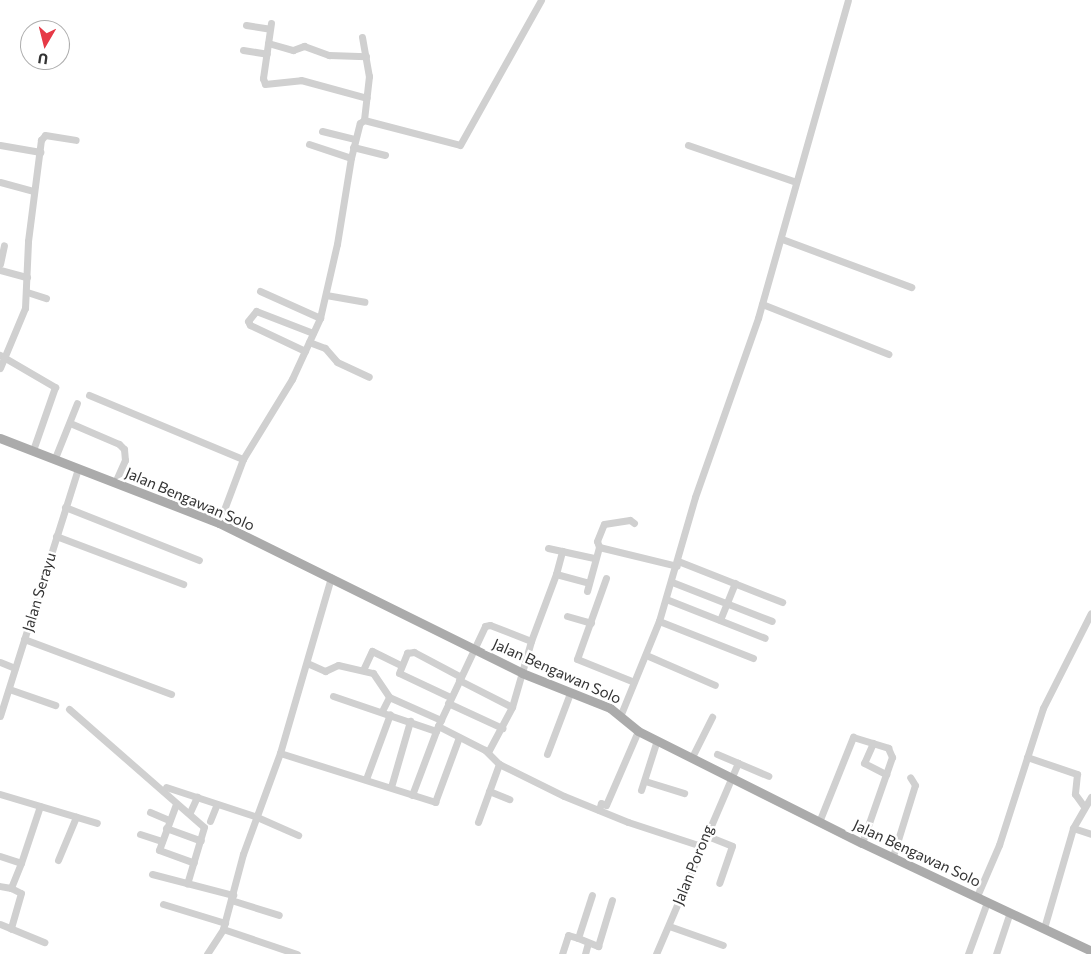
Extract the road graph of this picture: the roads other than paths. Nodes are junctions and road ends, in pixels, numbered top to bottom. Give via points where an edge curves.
1 (541, 0) edge
2 (848, 0) edge
3 (246, 25) dead end
4 (362, 37) dead end
5 (268, 43) junction
6 (243, 50) dead end
7 (268, 54) junction
8 (366, 56) junction
9 (367, 98) junction
10 (364, 120) junction
11 (322, 131) dead end
12 (355, 139) junction
13 (76, 140) dead end
14 (309, 144) dead end
15 (0, 145) edge
16 (688, 145) dead end
17 (353, 147) junction
18 (40, 152) junction
19 (385, 155) dead end
20 (351, 158) junction
21 (0, 182) edge
22 (796, 182) junction
23 (33, 191) junction
24 (782, 239) junction
25 (4, 245) dead end
26 (0, 264) edge
27 (0, 270) edge
28 (27, 278) junction
29 (911, 287) dead end
30 (260, 291) dead end
31 (27, 292) junction
32 (326, 295) junction
33 (46, 298) dead end
34 (364, 302) dead end
35 (762, 304) junction
36 (320, 318) junction
37 (313, 333) junction
38 (309, 342) junction
39 (305, 351) junction
40 (888, 354) dead end
41 (2, 356) edge
42 (0, 368) edge
43 (369, 377) dead end
44 (89, 396) dead end
45 (77, 404) dead end
46 (70, 423) junction
47 (0, 438) edge
48 (33, 450) junction
49 (55, 458) junction
50 (243, 459) junction
51 (78, 468) junction
52 (115, 482) junction
53 (65, 507) junction
54 (219, 523) junction
55 (634, 523) dead end
56 (56, 536) junction
57 (548, 548) dead end
58 (599, 548) junction
59 (562, 551) junction
60 (594, 558) junction
61 (199, 560) dead end
62 (677, 564) junction
63 (556, 574) junction
64 (331, 577) junction
65 (606, 578) dead end
66 (672, 582) junction
67 (589, 583) junction
68 (735, 583) junction
69 (183, 584) dead end
70 (587, 591) dead end
71 (666, 599) junction
72 (782, 602) dead end
73 (727, 603) junction
74 (1091, 613) edge
75 (567, 616) dead end
76 (720, 620) junction
77 (659, 621) junction
78 (772, 621) dead end
79 (591, 623) junction
80 (765, 638) dead end
81 (24, 639) junction
82 (530, 641) junction
83 (474, 649) junction
84 (646, 655) junction
85 (753, 658) dead end
86 (0, 662) edge
87 (307, 663) junction
88 (401, 665) junction
89 (15, 668) junction
90 (363, 670) junction
91 (522, 673) junction
92 (460, 678) junction
93 (634, 682) junction
94 (715, 684) dead end
95 (9, 689) junction
96 (570, 693) junction
97 (171, 694) dead end
98 (333, 696) dead end
99 (388, 697) junction
100 (449, 700) junction
101 (55, 705) dead end
102 (512, 707) junction
103 (69, 709) dead end
104 (382, 711) junction
105 (390, 714) junction
106 (620, 714) junction
107 (0, 716) edge
108 (712, 717) dead end
109 (410, 720) junction
110 (438, 725) junction
111 (502, 728) junction
112 (638, 731) junction
113 (459, 738) junction
114 (657, 740) junction
115 (873, 743) junction
116 (488, 752) junction
117 (280, 753) junction
118 (547, 754) dead end
119 (716, 754) dead end
120 (692, 757) junction
121 (1027, 758) junction
122 (738, 763) junction
123 (499, 764) junction
124 (886, 774) junction
125 (768, 776) dead end
126 (730, 777) junction
127 (910, 777) dead end
128 (366, 779) junction
129 (645, 781) junction
130 (166, 787) dead end
131 (391, 787) junction
132 (641, 790) dead end
133 (489, 791) junction
134 (684, 793) dead end
135 (0, 794) edge
136 (412, 795) junction
137 (197, 797) junction
138 (1091, 797) edge
139 (509, 799) dead end
140 (176, 804) junction
141 (217, 804) junction
142 (40, 806) junction
143 (1083, 806) junction
144 (599, 810) junction
145 (150, 812) dead end
146 (190, 812) dead end
147 (76, 816) junction
148 (257, 817) junction
149 (169, 820) junction
150 (210, 821) dead end
151 (478, 822) dead end
152 (819, 822) junction
153 (97, 823) dead end
154 (166, 828) junction
155 (1073, 828) junction
156 (140, 834) dead end
157 (1091, 834) edge
158 (298, 835) dead end
159 (705, 835) junction
160 (162, 841) junction
161 (201, 841) junction
162 (862, 843) junction
163 (701, 846) junction
164 (0, 856) edge
165 (893, 856) junction
166 (58, 860) dead end
167 (21, 863) junction
168 (194, 863) junction
169 (152, 874) dead end
170 (719, 883) dead end
171 (187, 884) junction
172 (0, 886) edge
173 (11, 888) junction
174 (592, 894) dead end
175 (977, 896) junction
176 (232, 898) junction
177 (612, 900) dead end
178 (987, 902) junction
179 (163, 904) dead end
180 (1010, 912) junction
181 (279, 915) dead end
182 (0, 924) edge
183 (224, 926) junction
184 (668, 926) junction
185 (1044, 928) junction
186 (11, 929) junction
187 (578, 938) junction
188 (44, 942) dead end
189 (588, 943) junction
190 (723, 945) dead end
191 (1091, 952) edge
192 (207, 954) edge
193 (297, 954) edge
194 (562, 954) edge
195 (585, 954) edge
196 (656, 954) edge
197 (968, 954) edge
198 (996, 954) edge

1 - 10 street via 460,145
2 - 22 street
3 - 5 street via 270,26
4 - 8 street
5 - 7 street
5 - 8 street via 293,50 304,46 329,55
6 - 7 street
7 - 9 street via 263,78 268,86 301,80
8 - 9 street via 369,76
9 - 10 street
10 - 12 street
11 - 12 street
12 - 17 street
13 - 18 street via 43,136
14 - 20 street
15 - 18 street
16 - 22 street
17 - 19 street
17 - 20 street
18 - 23 street
20 - 32 street
21 - 23 street
22 - 24 street
23 - 28 street
24 - 29 street
24 - 35 street
25 - 26 street
27 - 28 street
28 - 31 street
30 - 36 street
31 - 33 street
31 - 41 street via 25,308
32 - 34 street
32 - 36 street
35 - 40 street
35 - 62 street via 695,497
36 - 37 street
37 - 38 street
37 - 39 street via 256,311 248,321 250,325
38 - 39 street
38 - 43 street via 325,348 337,362
39 - 50 street
41 - 42 street
41 - 48 street via 55,387
44 - 50 street
45 - 46 street
46 - 49 street
46 - 52 street via 124,449 125,460
47 - 48 main road, Jalan Bengawan Solo
48 - 49 main road, Jalan Bengawan Solo
49 - 51 main road, Jalan Bengawan Solo
50 - 54 street
51 - 52 main road, Jalan Bengawan Solo
51 - 53 street, Jalan Serayu
52 - 54 main road, Jalan Bengawan Solo
53 - 56 street, Jalan Serayu
53 - 61 street
54 - 64 main road, Jalan Bengawan Solo
55 - 58 street via 630,520 604,524 597,541
56 - 69 street
56 - 81 street, Jalan Serayu
57 - 59 street
58 - 60 street
58 - 62 street
59 - 60 street
59 - 63 street
60 - 67 street
62 - 66 street
62 - 68 street
63 - 67 street
63 - 82 street
64 - 83 main road, Jalan Bengawan Solo
64 - 87 street
65 - 79 street
66 - 71 street
66 - 73 street
67 - 70 street
68 - 72 street
68 - 73 street
71 - 76 street
71 - 77 street
73 - 76 street
73 - 78 street
74 - 121 street via 1051,690
75 - 79 street
76 - 80 street
77 - 84 street
77 - 85 street
79 - 93 street via 577,659
81 - 89 street, Jalan Serayu
81 - 97 street
82 - 83 street via 488,624
82 - 91 street
83 - 91 main road, Jalan Bengawan Solo
83 - 92 street
84 - 93 street
84 - 94 street
86 - 89 street
87 - 90 street via 325,671 338,666
87 - 117 street
88 - 90 street via 372,651
88 - 92 street via 410,651
88 - 100 street via 398,673
89 - 95 street, Jalan Serayu
90 - 99 street via 376,675 381,690
91 - 96 main road, Jalan Bengawan Solo
91 - 102 street
92 - 100 street
92 - 102 street
93 - 106 street
95 - 101 street
95 - 107 street, Jalan Serayu
96 - 106 main road, Jalan Bengawan Solo
96 - 118 street
98 - 104 street
99 - 104 street
99 - 110 street
100 - 110 street
100 - 111 street
102 - 111 street
103 - 140 street
104 - 105 street
105 - 109 street
105 - 128 street
106 - 112 main road, Jalan Bengawan Solo
108 - 120 street
109 - 110 street
109 - 131 street
110 - 113 street
110 - 136 street
111 - 116 street
112 - 114 main road, Jalan Bengawan Solo
112 - 144 street via 606,805 601,803
113 - 116 street
113 - 136 street via 438,801
114 - 120 main road, Jalan Bengawan Solo
114 - 129 street
115 - 124 street via 891,751
115 - 124 street via 864,763
115 - 152 street via 853,736
116 - 123 street
117 - 128 street
117 - 148 street
119 - 122 street
120 - 126 main road, Jalan Bengawan Solo
121 - 143 street via 1077,774 1075,794
121 - 175 street via 999,845
122 - 125 street
122 - 126 street, Jalan Porong
123 - 133 street
123 - 144 street
124 - 162 street
126 - 152 main road, Jalan Bengawan Solo
126 - 159 street, Jalan Porong
127 - 165 street via 915,785
128 - 131 street
129 - 132 street
129 - 134 street
130 - 137 street
131 - 136 street
133 - 139 street
133 - 151 street
135 - 142 street
137 - 141 street
137 - 146 street
138 - 143 street
140 - 149 street
140 - 161 street via 204,827
141 - 148 street
141 - 150 street
142 - 147 street
142 - 167 street
143 - 155 street
144 - 163 street
145 - 149 street
147 - 153 street
147 - 166 street
148 - 158 street
148 - 176 street
149 - 154 street
152 - 162 main road, Jalan Bengawan Solo
154 - 160 street
154 - 161 street
155 - 157 street
155 - 185 street
156 - 160 street
159 - 163 street, Jalan Porong
159 - 170 street via 732,846
160 - 168 street via 160,852
161 - 168 street
162 - 165 main road, Jalan Bengawan Solo
163 - 184 street, Jalan Porong
164 - 167 street
165 - 175 main road, Jalan Bengawan Solo
167 - 173 street
168 - 171 street
169 - 171 street
171 - 176 street
172 - 173 street
173 - 186 street via 21,893
174 - 187 street
175 - 178 main road, Jalan Bengawan Solo
176 - 181 street
176 - 183 street
177 - 189 street via 598,946
178 - 180 main road, Jalan Bengawan Solo
178 - 197 street
179 - 183 street
180 - 185 main road, Jalan Bengawan Solo
180 - 198 street
182 - 186 street
183 - 192 street
183 - 193 street
184 - 190 street
184 - 196 street, Jalan Porong
185 - 191 main road, Jalan Bengawan Solo
186 - 188 street
187 - 189 street
187 - 194 street via 568,935
189 - 195 street

